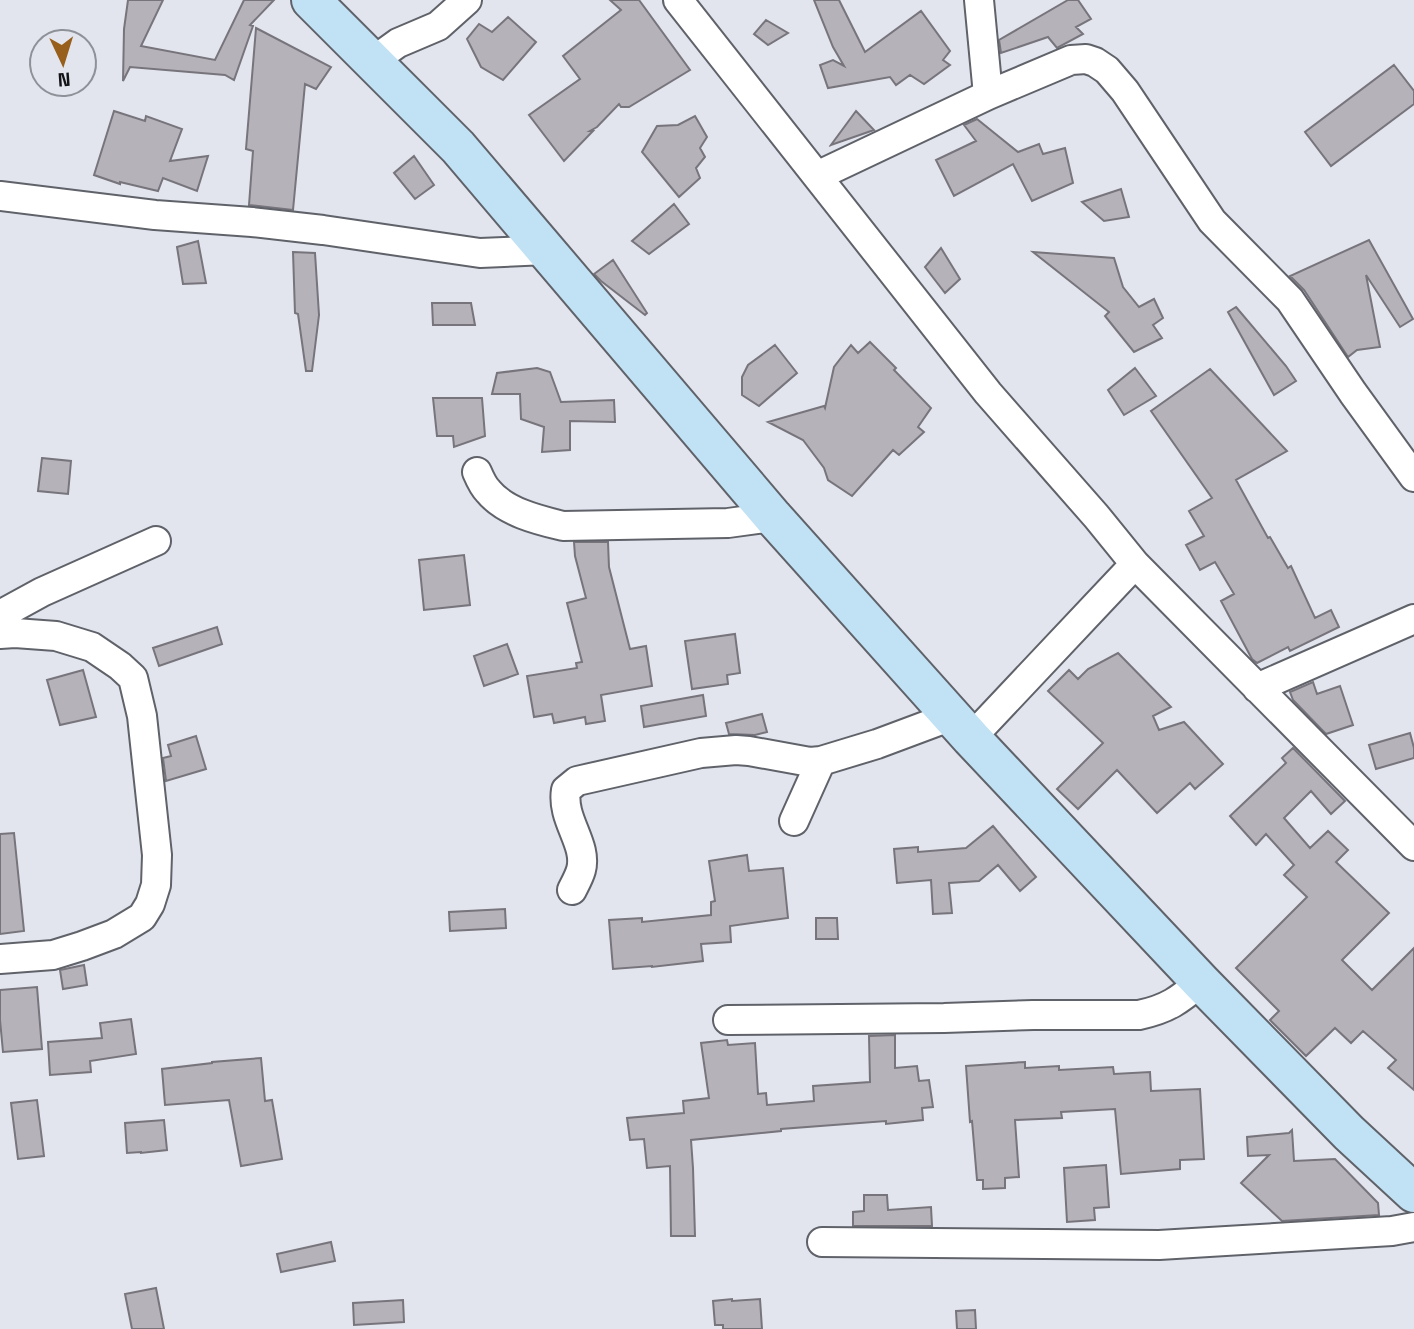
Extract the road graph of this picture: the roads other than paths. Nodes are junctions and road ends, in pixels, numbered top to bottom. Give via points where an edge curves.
1 (311, 0) edge
2 (467, 0) edge
3 (678, 0) edge
4 (979, 0) edge
5 (373, 61) junction
6 (988, 94) junction
7 (817, 176) junction
8 (0, 196) edge
9 (547, 250) junction
10 (477, 472) dead end
11 (1414, 477) edge
12 (772, 517) junction
13 (156, 541) dead end
14 (1135, 564) junction
15 (0, 615) edge
16 (1414, 618) edge
17 (0, 634) edge
18 (1257, 688) junction
19 (961, 727) junction
20 (821, 761) junction
21 (794, 821) dead end
22 (1414, 846) edge
23 (572, 890) dead end
24 (0, 959) edge
25 (1201, 982) junction
26 (728, 1020) dead end
27 (1414, 1193) edge
28 (1414, 1227) edge
29 (822, 1242) dead end

1 - 5 street
2 - 5 street via 438,26 398,43
3 - 7 street
4 - 6 street
5 - 9 street via 458,147
6 - 7 street
6 - 11 street via 1071,60 1086,59 1107,70 1212,221 1290,300
7 - 14 street via 988,393
8 - 9 street via 323,230 480,253
9 - 12 street
10 - 12 street via 489,494 503,504 563,526 728,523
12 - 19 street
13 - 15 street
14 - 18 street
14 - 19 street
16 - 18 street
17 - 24 street via 56,636 92,646 133,678 142,716 157,855 156,885 142,917 114,934 53,955
18 - 22 street
19 - 20 street
19 - 25 street
20 - 21 street
20 - 23 street via 736,750 701,753 577,781 565,797 581,856
25 - 26 street via 1169,1006 1139,1015
25 - 27 street
28 - 29 street via 1159,1245

